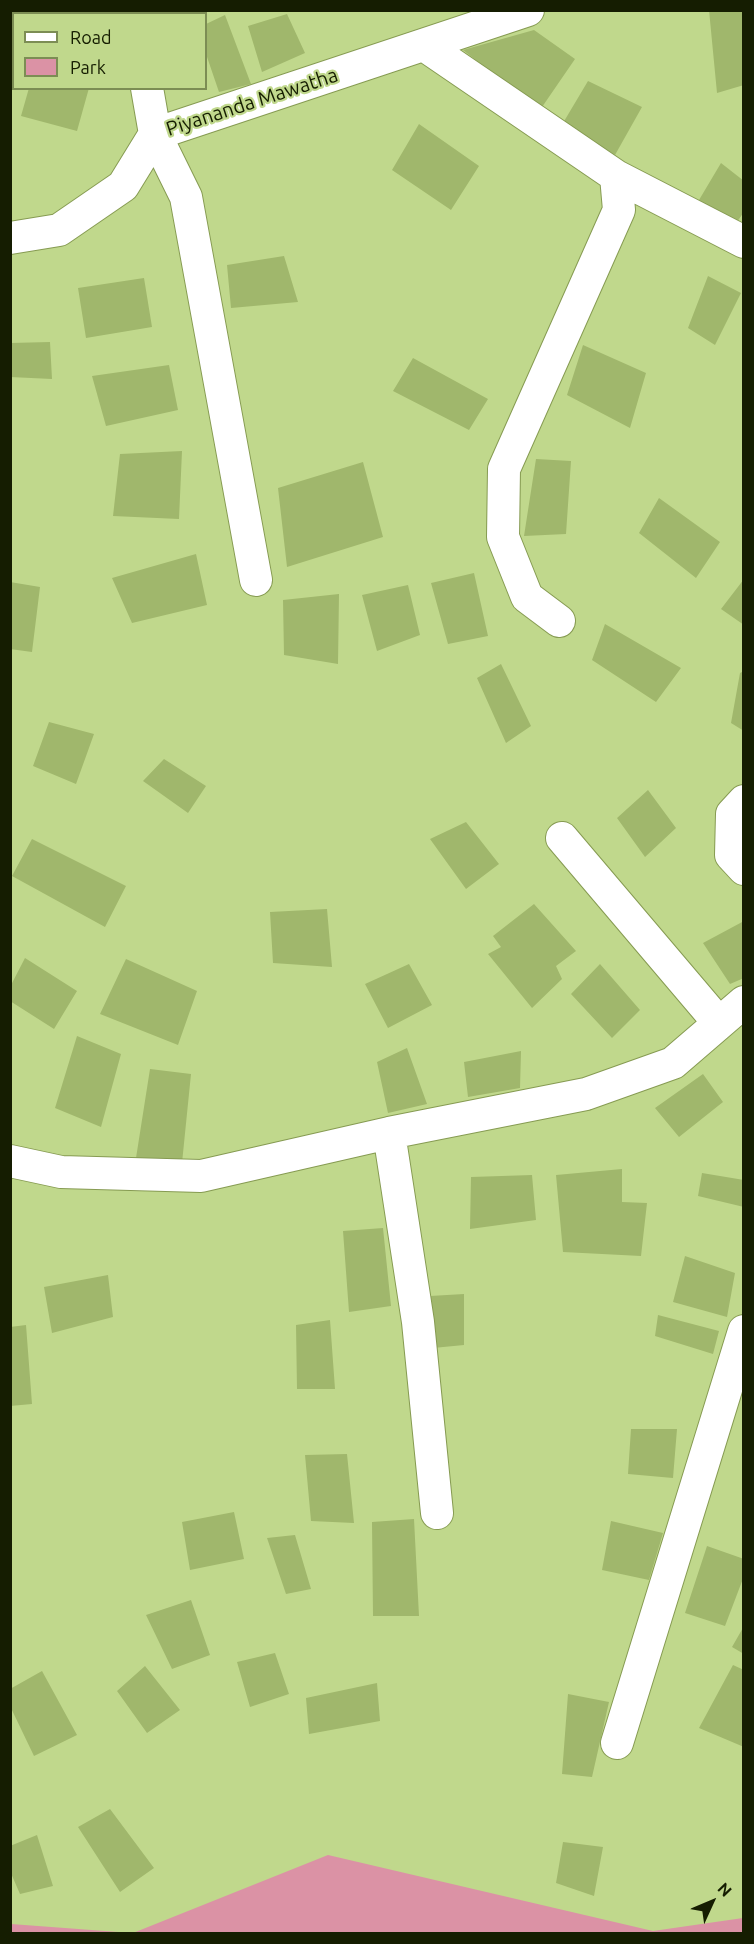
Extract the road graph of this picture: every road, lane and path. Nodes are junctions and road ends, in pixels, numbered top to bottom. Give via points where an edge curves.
1 (528, 10) edge
2 (424, 45) junction
3 (147, 90) edge
4 (155, 134) junction
5 (616, 176) junction
6 (10, 238) edge
7 (744, 242) edge
8 (256, 580) dead end
9 (559, 621) dead end
10 (744, 801) edge
11 (562, 838) dead end
12 (744, 869) edge
13 (744, 1002) edge
14 (719, 1023) junction
15 (389, 1133) junction
16 (10, 1161) edge
17 (744, 1331) edge
18 (437, 1513) dead end
19 (617, 1743) dead end

1 - 2 street, Piyananda Mawatha
2 - 4 street, Piyananda Mawatha
2 - 5 street
3 - 4 street
4 - 6 street, Piyananda Mawatha via 123,186 59,230
4 - 8 street via 186,197
5 - 7 street
5 - 9 street via 619,210 504,469 503,537 527,597
10 - 12 street via 732,814 731,855
11 - 14 street
13 - 14 street
14 - 15 street via 673,1063 586,1094
15 - 16 street via 201,1176 61,1172
15 - 18 street via 418,1322
17 - 19 street

